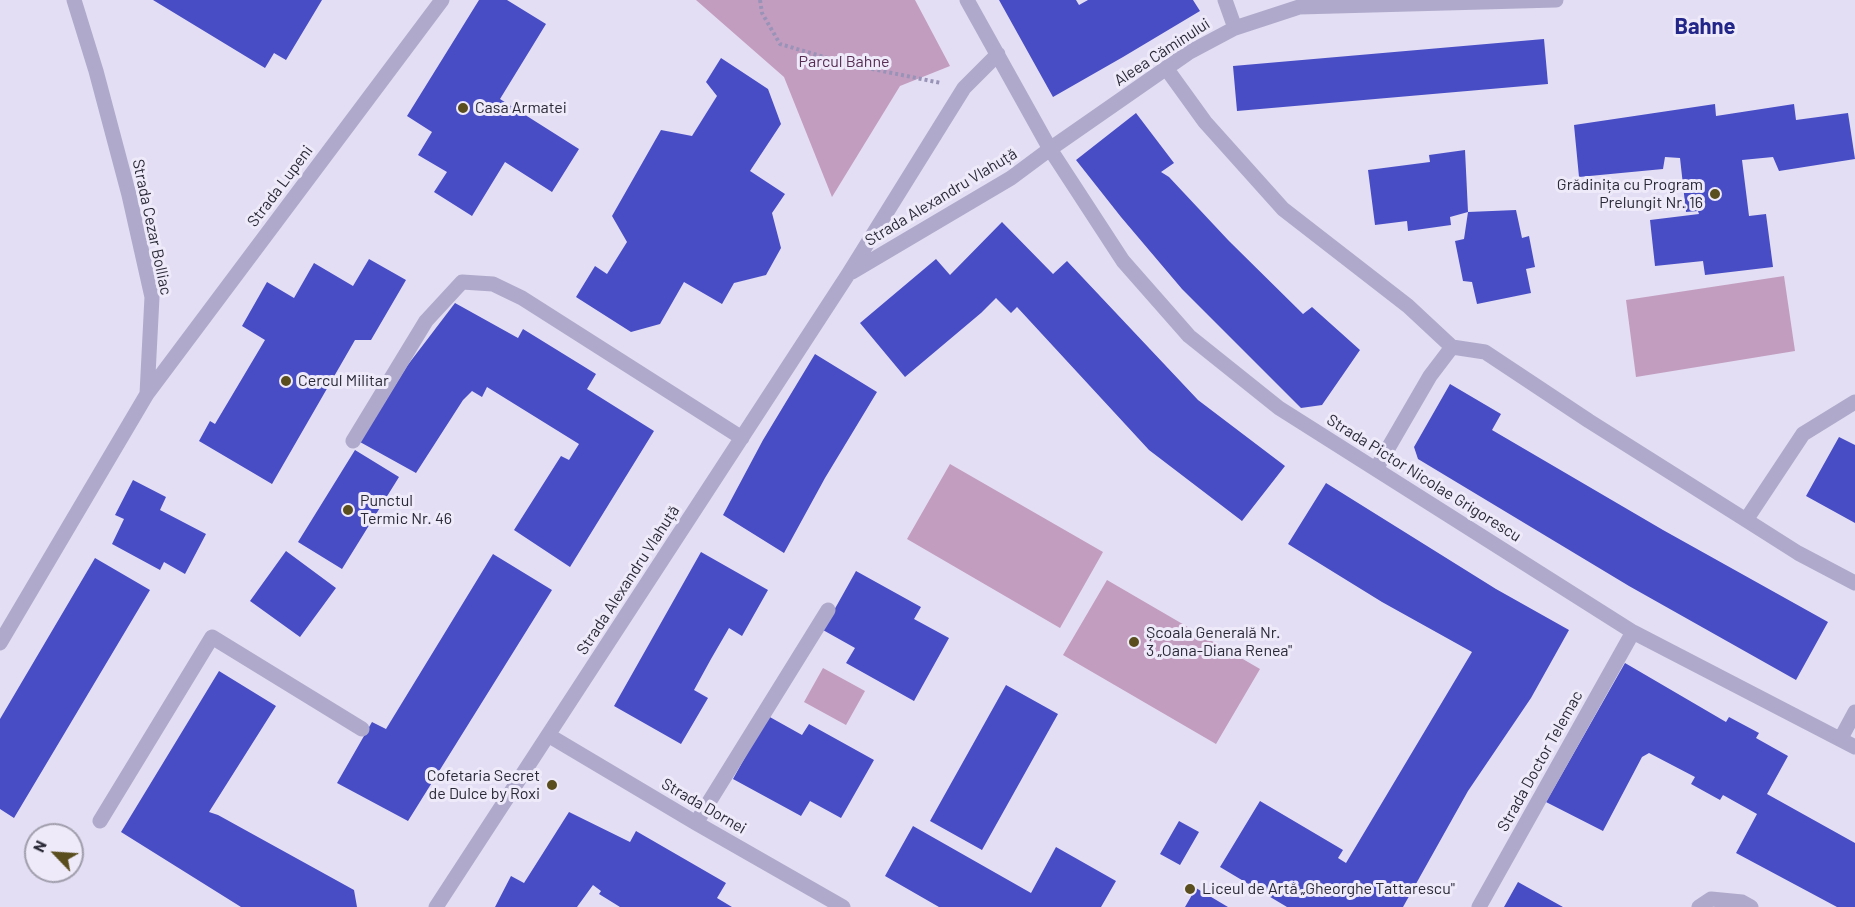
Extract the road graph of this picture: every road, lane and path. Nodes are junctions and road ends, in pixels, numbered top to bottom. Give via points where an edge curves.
1 (74, 0) edge
2 (442, 0) edge
3 (760, 0) edge
4 (967, 0) edge
5 (1225, 0) edge
6 (1556, 0) edge
7 (1235, 28) junction
8 (998, 54) junction
9 (1166, 68) junction
10 (964, 88) junction
11 (1050, 149) junction
12 (849, 273) junction
13 (1452, 346) junction
14 (147, 394) junction
15 (1855, 402) edge
16 (742, 438) junction
17 (353, 441) dead end
18 (1376, 469) junction
19 (1746, 520) junction
20 (1855, 584) edge
21 (828, 610) dead end
22 (1633, 632) junction
23 (0, 643) edge
24 (1855, 712) edge
25 (362, 729) dead end
26 (548, 735) junction
27 (1841, 738) junction
28 (1855, 747) edge
29 (100, 822) dead end
30 (696, 823) junction
31 (436, 907) edge
32 (843, 907) edge
33 (1479, 907) edge
34 (1699, 907) edge
35 (1751, 907) edge

1 - 14 street, Strada Cezar Bolliac via 129,195 152,297
2 - 14 street, Strada Lupeni
3 - 10 path via 762,13 780,45 848,64
4 - 8 street
5 - 7 street
6 - 7 street, Aleea Căminului via 1299,7
7 - 9 street, Aleea Căminului
8 - 10 street, Strada Alexandru Vlahuță
8 - 11 street
9 - 11 street, Aleea Căminului
9 - 13 street via 1205,122 1283,209 1408,306
10 - 12 street, Strada Alexandru Vlahuță
11 - 12 street, Strada Alexandru Vlahuță via 1011,178
11 - 18 street, Strada Pictor Nicolae Grigorescu via 1124,261 1189,336 1279,408
12 - 16 street, Strada Alexandru Vlahuță
13 - 18 street
13 - 19 street via 1485,352
14 - 23 street, Strada Cezar Bolliac
15 - 19 street via 1803,434
16 - 17 street via 522,298 492,284 462,282 426,321
16 - 26 street, Strada Alexandru Vlahuță
18 - 22 street, Strada Pictor Nicolae Grigorescu
19 - 20 street
21 - 30 street
22 - 27 street, Strada Pictor Nicolae Grigorescu
22 - 33 street, Strada Doctor Telemac
24 - 27 street
25 - 29 street via 212,637
26 - 30 street, Strada Dornei
26 - 31 street, Strada Alexandru Vlahuță
27 - 28 street, Strada Pictor Nicolae Grigorescu
30 - 32 street, Strada Dornei
34 - 35 street via 1711,899 1742,902

